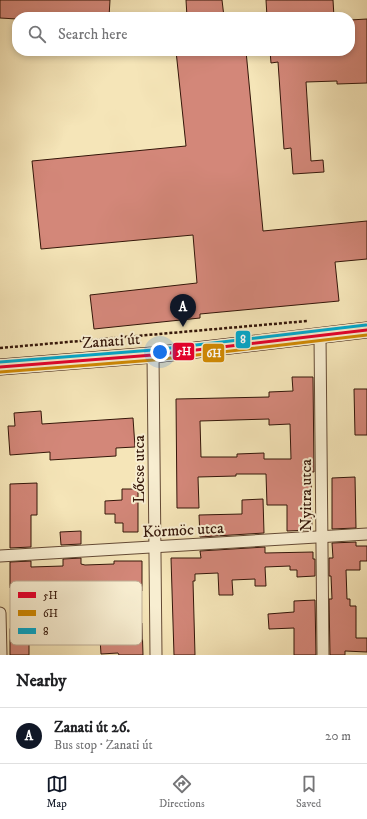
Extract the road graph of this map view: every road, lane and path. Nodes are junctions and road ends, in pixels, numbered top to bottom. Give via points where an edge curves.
1 (312, 321) dead end
2 (367, 330) edge
3 (320, 336) junction
4 (0, 348) edge
5 (153, 355) junction
6 (0, 367) edge
7 (367, 534) edge
8 (322, 537) junction
9 (155, 546) junction
10 (0, 556) edge
11 (0, 613) edge
12 (1, 655) edge
13 (156, 655) edge
14 (323, 655) edge

1 - 4 path
2 - 3 street, Zanati út
3 - 5 street, Zanati út
3 - 8 street, Nyitra utca
5 - 6 street, Zanati út
5 - 9 street, Lőcse utca
7 - 8 street, Körmöc utca
8 - 9 street, Körmöc utca
8 - 14 street, Nyitra utca
9 - 10 street, Körmöc utca
9 - 13 street, Lőcse utca
11 - 12 street

